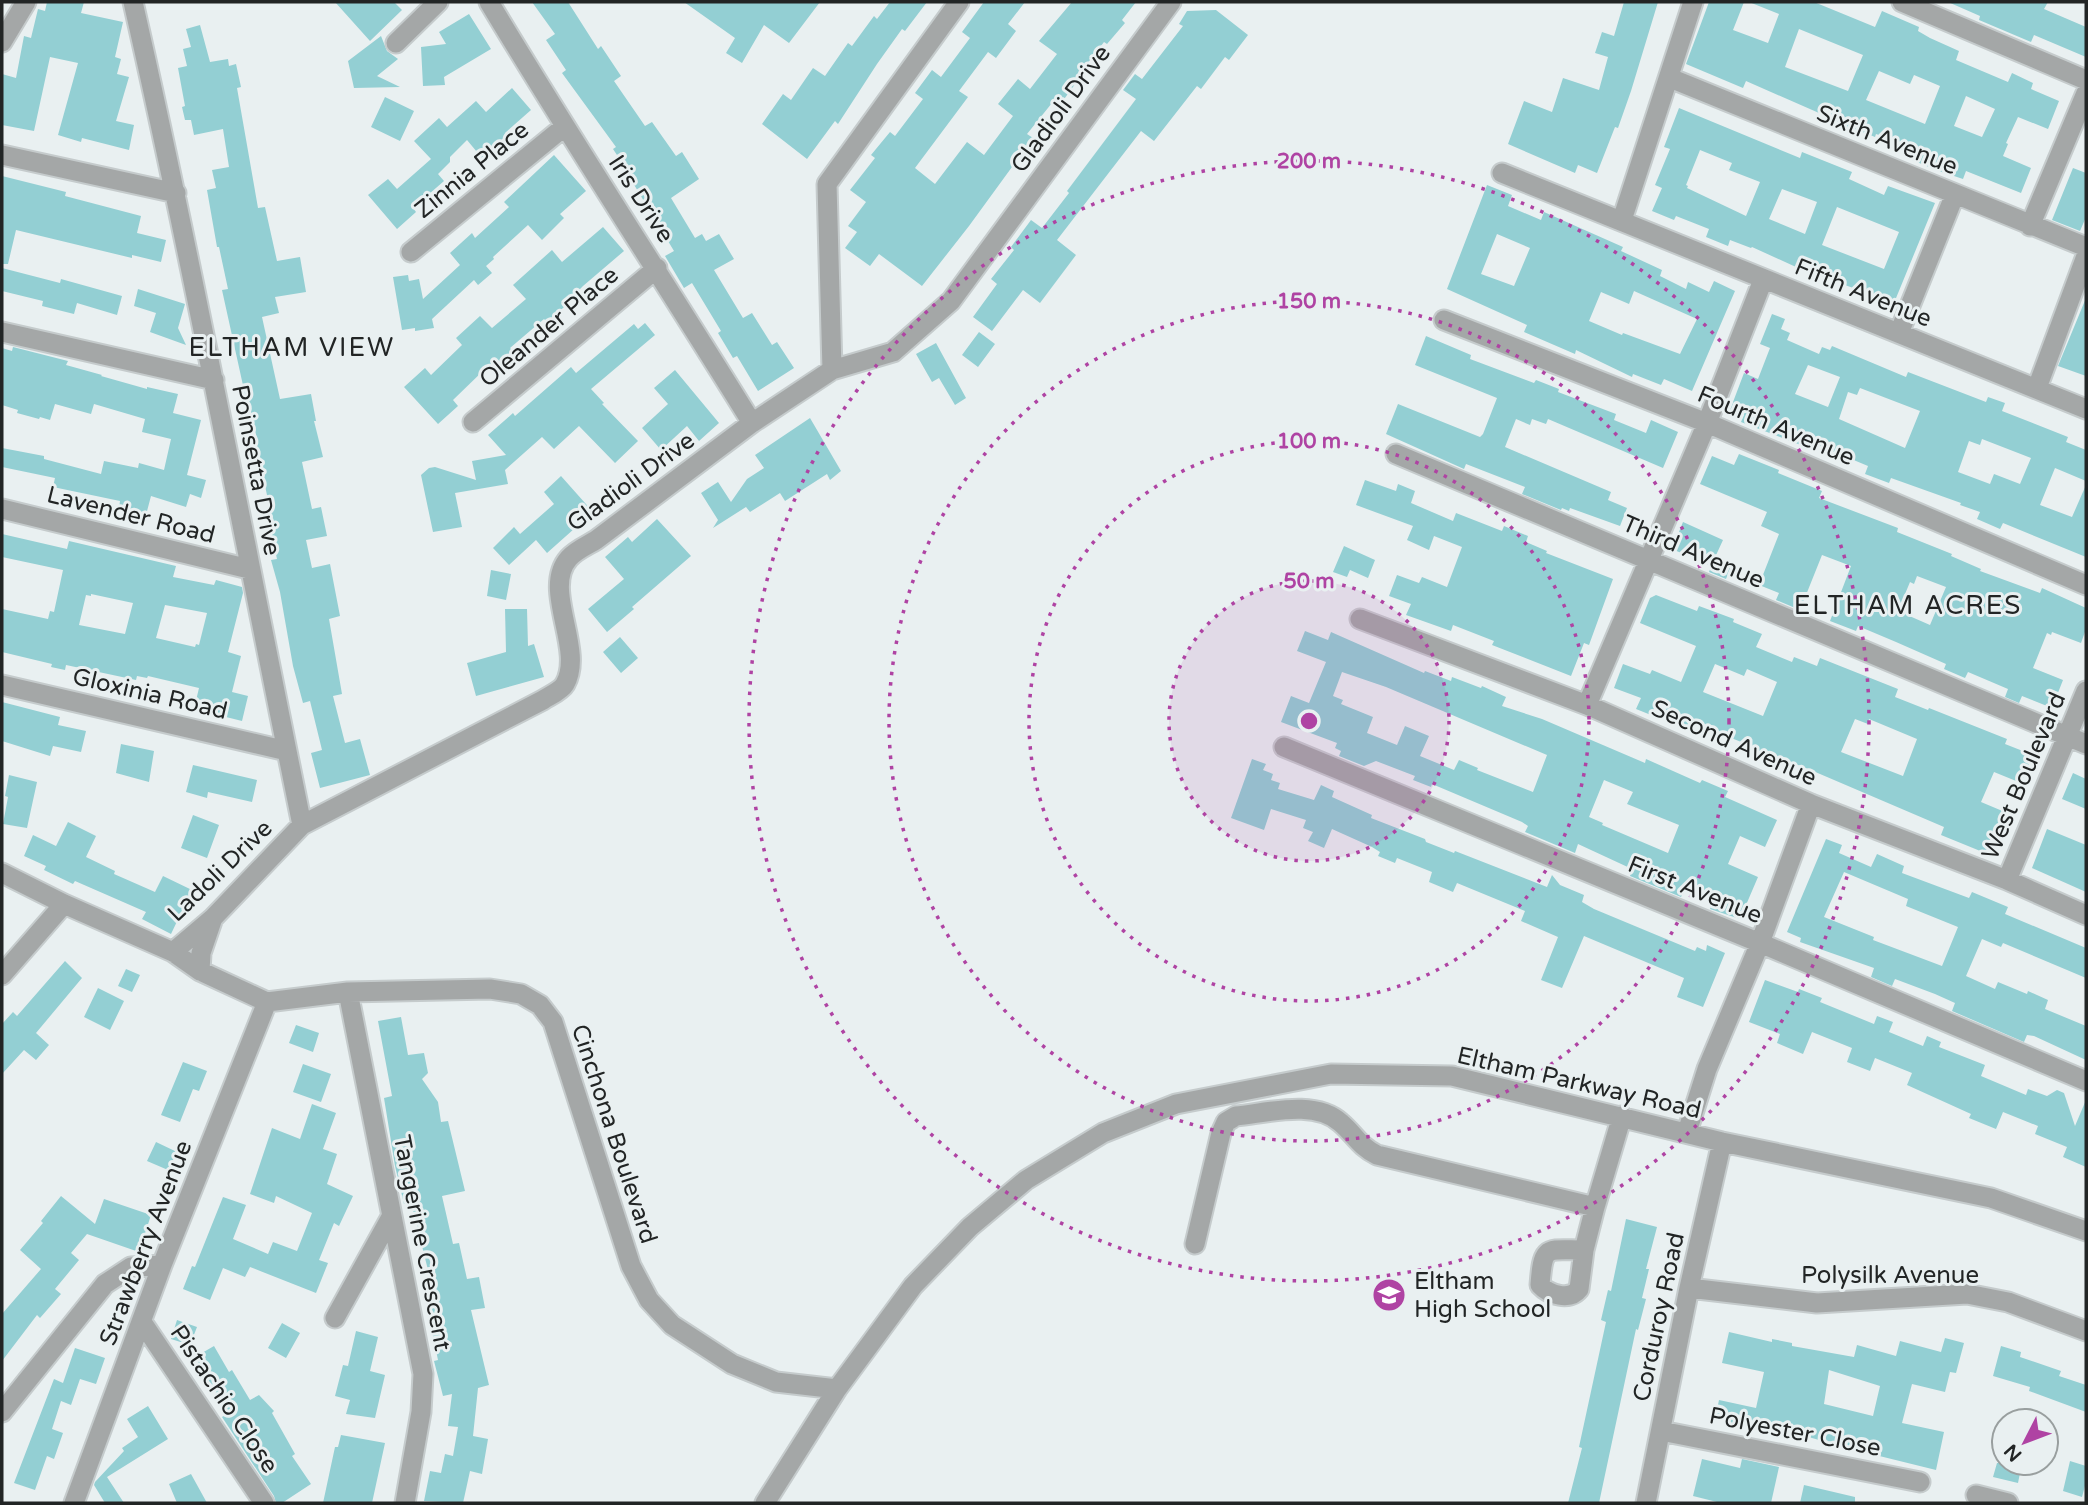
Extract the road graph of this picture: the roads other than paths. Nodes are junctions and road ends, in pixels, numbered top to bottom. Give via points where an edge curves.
1 (26, 2) edge
2 (133, 2) edge
3 (438, 2) edge
4 (489, 2) edge
5 (959, 2) edge
6 (1171, 2) edge
7 (1693, 2) edge
8 (1902, 2) edge
9 (2, 42) edge
10 (396, 43) dead end
11 (1670, 78) junction
12 (2086, 80) edge
13 (2086, 93) edge
14 (564, 127) junction
15 (2, 155) edge
16 (1502, 173) dead end
17 (176, 193) junction
18 (1955, 194) junction
19 (1622, 220) junction
20 (2030, 226) junction
21 (2086, 247) edge
22 (411, 252) dead end
23 (2086, 256) edge
24 (657, 268) junction
25 (1763, 279) junction
26 (1444, 320) dead end
27 (2, 332) edge
28 (1899, 333) junction
29 (832, 370) junction
30 (214, 380) junction
31 (2037, 388) junction
32 (2086, 410) edge
33 (473, 422) dead end
34 (752, 423) junction
35 (1707, 423) junction
36 (1396, 454) dead end
37 (2, 509) edge
38 (1647, 560) junction
39 (249, 569) junction
40 (2086, 584) edge
41 (1360, 619) dead end
42 (2, 685) edge
43 (2086, 691) edge
44 (1587, 705) junction
45 (2068, 737) junction
46 (2086, 744) edge
47 (1284, 747) dead end
48 (287, 751) junction
49 (1811, 804) junction
50 (302, 825) junction
51 (2, 873) edge
52 (2007, 880) junction
53 (64, 904) junction
54 (2086, 915) edge
55 (213, 918) junction
56 (1760, 943) junction
57 (173, 952) junction
58 (200, 971) junction
59 (2, 975) edge
60 (348, 992) junction
61 (267, 1002) junction
62 (2086, 1081) edge
63 (1622, 1116) junction
64 (1687, 1132) junction
65 (1722, 1142) junction
66 (1595, 1207) junction
67 (391, 1217) junction
68 (2086, 1231) edge
69 (1195, 1244) dead end
70 (1584, 1250) dead end
71 (162, 1265) junction
72 (1689, 1288) junction
73 (335, 1318) dead end
74 (142, 1322) junction
75 (2086, 1331) edge
76 (837, 1389) junction
77 (2, 1412) edge
78 (1661, 1431) junction
79 (1920, 1482) dead end
80 (1976, 1495) dead end
81 (74, 1503) edge
82 (264, 1503) edge
83 (405, 1503) edge
84 (765, 1503) edge
85 (1646, 1503) edge
86 (2008, 1503) edge

1 - 9 street
2 - 17 street, Poinsetta Drive
3 - 10 street
4 - 14 street, Iris Drive
5 - 29 street via 827,184
6 - 29 street, Gladioli Drive via 951,301 893,352
7 - 11 street
8 - 12 street
11 - 18 street, Sixth Avenue
11 - 19 street
13 - 20 street
14 - 22 street, Zinnia Place
14 - 24 street, Iris Drive
15 - 17 street
16 - 19 street, Fifth Avenue
17 - 30 street, Poinsetta Drive
18 - 20 street, Sixth Avenue
18 - 28 street
19 - 25 street, Fifth Avenue
20 - 21 street, Sixth Avenue
23 - 31 street
24 - 33 street, Oleander Place
24 - 34 street, Iris Drive
25 - 28 street, Fifth Avenue
25 - 35 street
26 - 35 street, Fourth Avenue
27 - 30 street
28 - 31 street, Fifth Avenue
29 - 34 street, Gladioli Drive
30 - 39 street, Poinsetta Drive
31 - 32 street, Fifth Avenue
34 - 50 street, Gladioli Drive via 569,557 560,586 571,665 564,686
35 - 38 street
35 - 40 street, Fourth Avenue
36 - 38 street, Third Avenue
37 - 39 street, Lavender Road
38 - 44 street
38 - 45 street, Third Avenue
39 - 48 street, Poinsetta Drive
41 - 44 street, Second Avenue
42 - 48 street, Gloxinia Road
43 - 45 street, West Boulevard
44 - 49 street, Second Avenue
45 - 46 street, Third Avenue
45 - 52 street, West Boulevard
47 - 56 street, First Avenue
48 - 50 street, Poinsetta Drive
49 - 52 street, Second Avenue
49 - 56 street
50 - 55 street, Ladoli Drive
51 - 53 street
52 - 54 street, Second Avenue
53 - 57 street
53 - 59 street
55 - 57 street, Ladoli Drive
55 - 58 street
56 - 62 street, First Avenue
56 - 64 street via 1707,1069
57 - 58 street
58 - 61 street
60 - 61 street, Cinchona Boulevard
60 - 67 street, Tangerine Crescent
60 - 76 street, Cinchona Boulevard via 490,989 521,994 540,1004 553,1022 631,1266 649,1300 672,1325 732,1364 776,1382
61 - 71 street, Strawberry Avenue
63 - 64 street, Eltham Parkway Road
63 - 66 street
63 - 76 street, Eltham Parkway Road via 1452,1076 1331,1074 1176,1104 1102,1132 1026,1180 970,1227 913,1286
64 - 65 street, Eltham Parkway Road
65 - 68 street, Eltham Parkway Road via 1991,1198
65 - 72 street, Corduroy Road
66 - 69 street via 1377,1155 1363,1148 1332,1116 1306,1110 1236,1116 1226,1122 1221,1133
66 - 70 street
67 - 73 street
67 - 83 street, Tangerine Crescent via 423,1374
71 - 74 street, Strawberry Avenue
71 - 77 street via 131,1267 105,1284
72 - 75 street, Polysilk Avenue via 1817,1303 1967,1294 2008,1302
72 - 78 street, Corduroy Road
74 - 81 street, Strawberry Avenue
74 - 82 street, Pistachio Close
76 - 84 street, Eltham Parkway Road
78 - 79 street, Polyester Close
78 - 85 street, Corduroy Road
80 - 86 street

